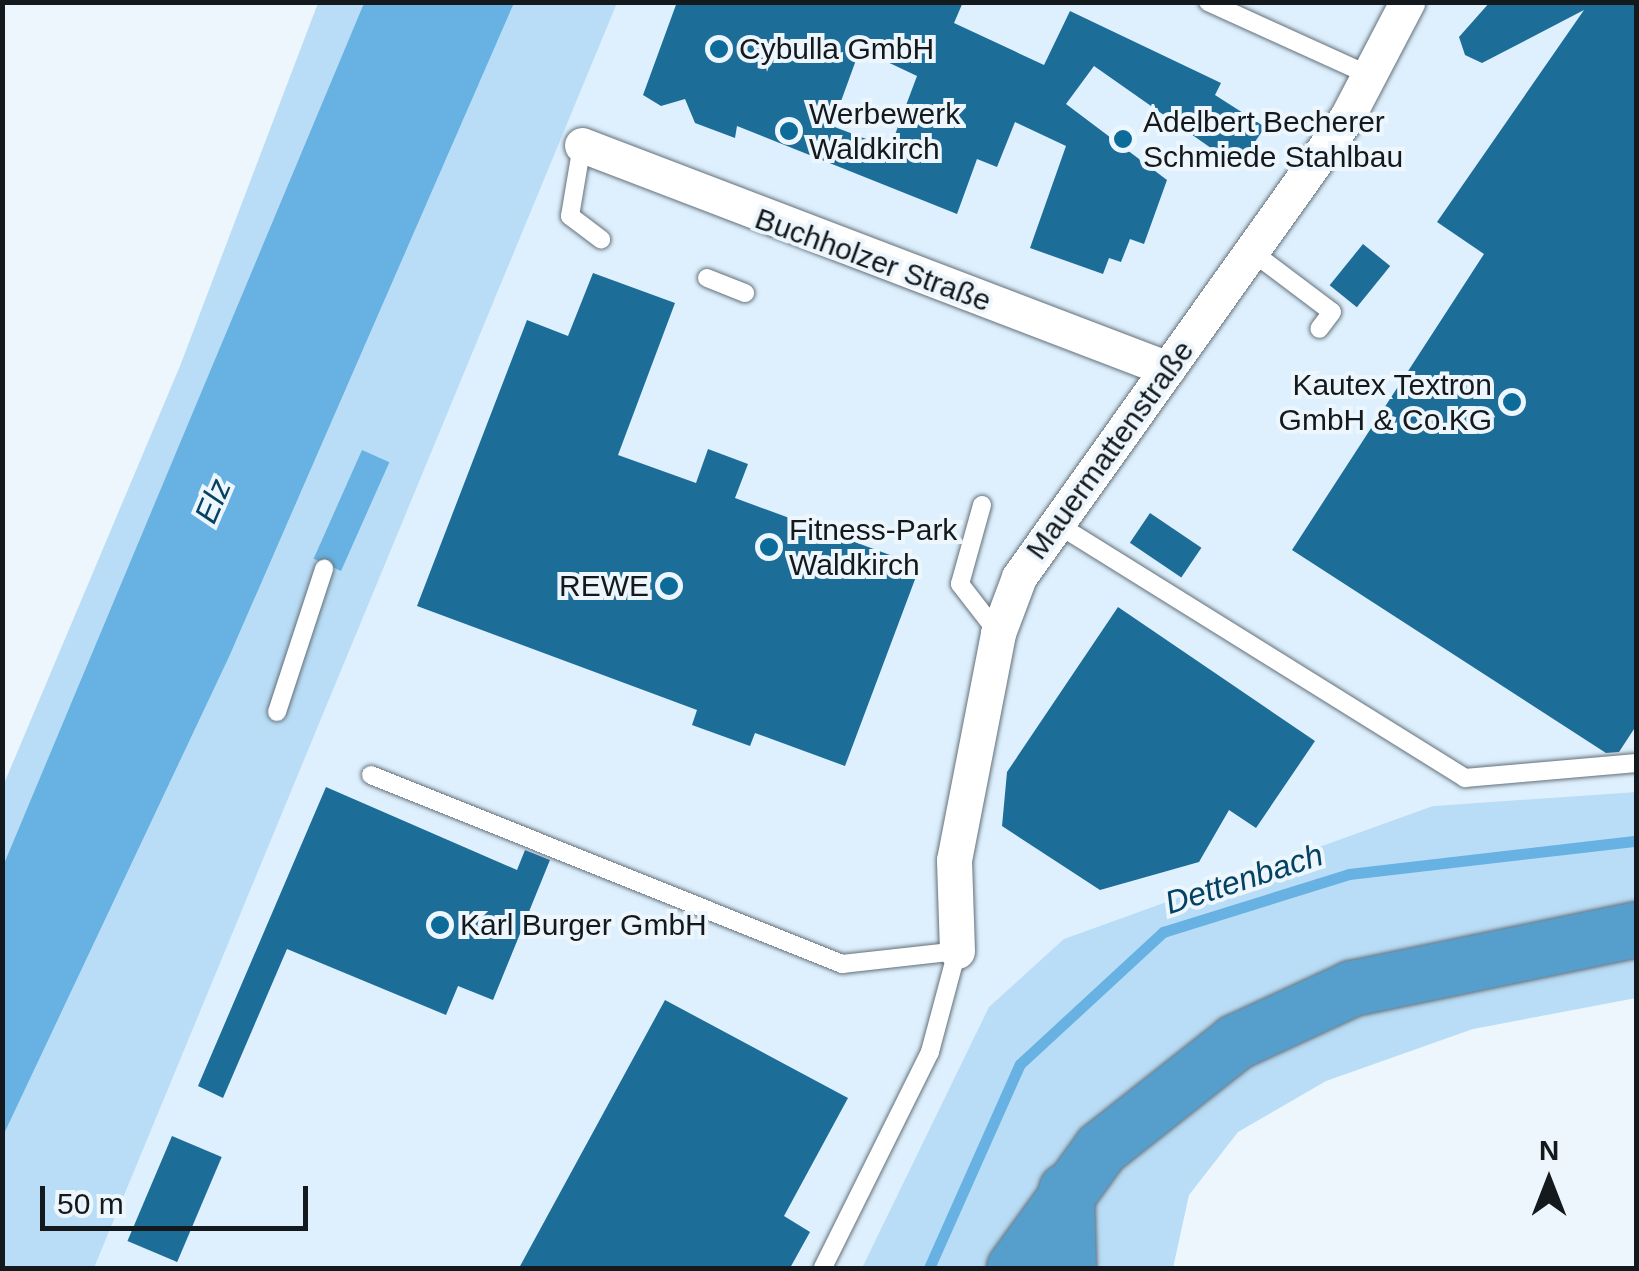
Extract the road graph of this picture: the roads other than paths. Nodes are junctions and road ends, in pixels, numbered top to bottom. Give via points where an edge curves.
1 (1208, 2) edge
2 (1407, 2) edge
3 (1368, 76) junction
4 (582, 145) joint
5 (601, 239) dead end
6 (1251, 251) junction
7 (708, 278) dead end
8 (745, 293) dead end
9 (1319, 329) dead end
10 (1168, 369) junction
11 (982, 504) dead end
12 (1057, 524) junction
13 (324, 569) dead end
14 (998, 633) junction
15 (277, 712) dead end
16 (1636, 763) edge
17 (371, 775) dead end
18 (1636, 928) edge
19 (958, 951) junction
20 (1066, 1190) junction
21 (824, 1268) edge
22 (1014, 1268) edge
23 (1068, 1268) edge

1 - 3 lane
2 - 3 street, Mauermattenstraße
3 - 6 street, Mauermattenstraße
4 - 5 lane via 570,216
4 - 10 street, Buchholzer Straße
6 - 9 lane via 1332,312
6 - 10 street, Mauermattenstraße
7 - 8 lane
10 - 12 street, Mauermattenstraße
11 - 14 lane via 960,584
12 - 14 street, Mauermattenstraße via 1019,577
12 - 16 lane via 1466,778
13 - 15 lane
14 - 19 street, Mauermattenstraße via 954,860
17 - 19 lane via 842,964
18 - 20 highway via 1414,972 1294,1010 1160,1094
19 - 21 lane via 930,1052
20 - 22 highway
20 - 23 highway

